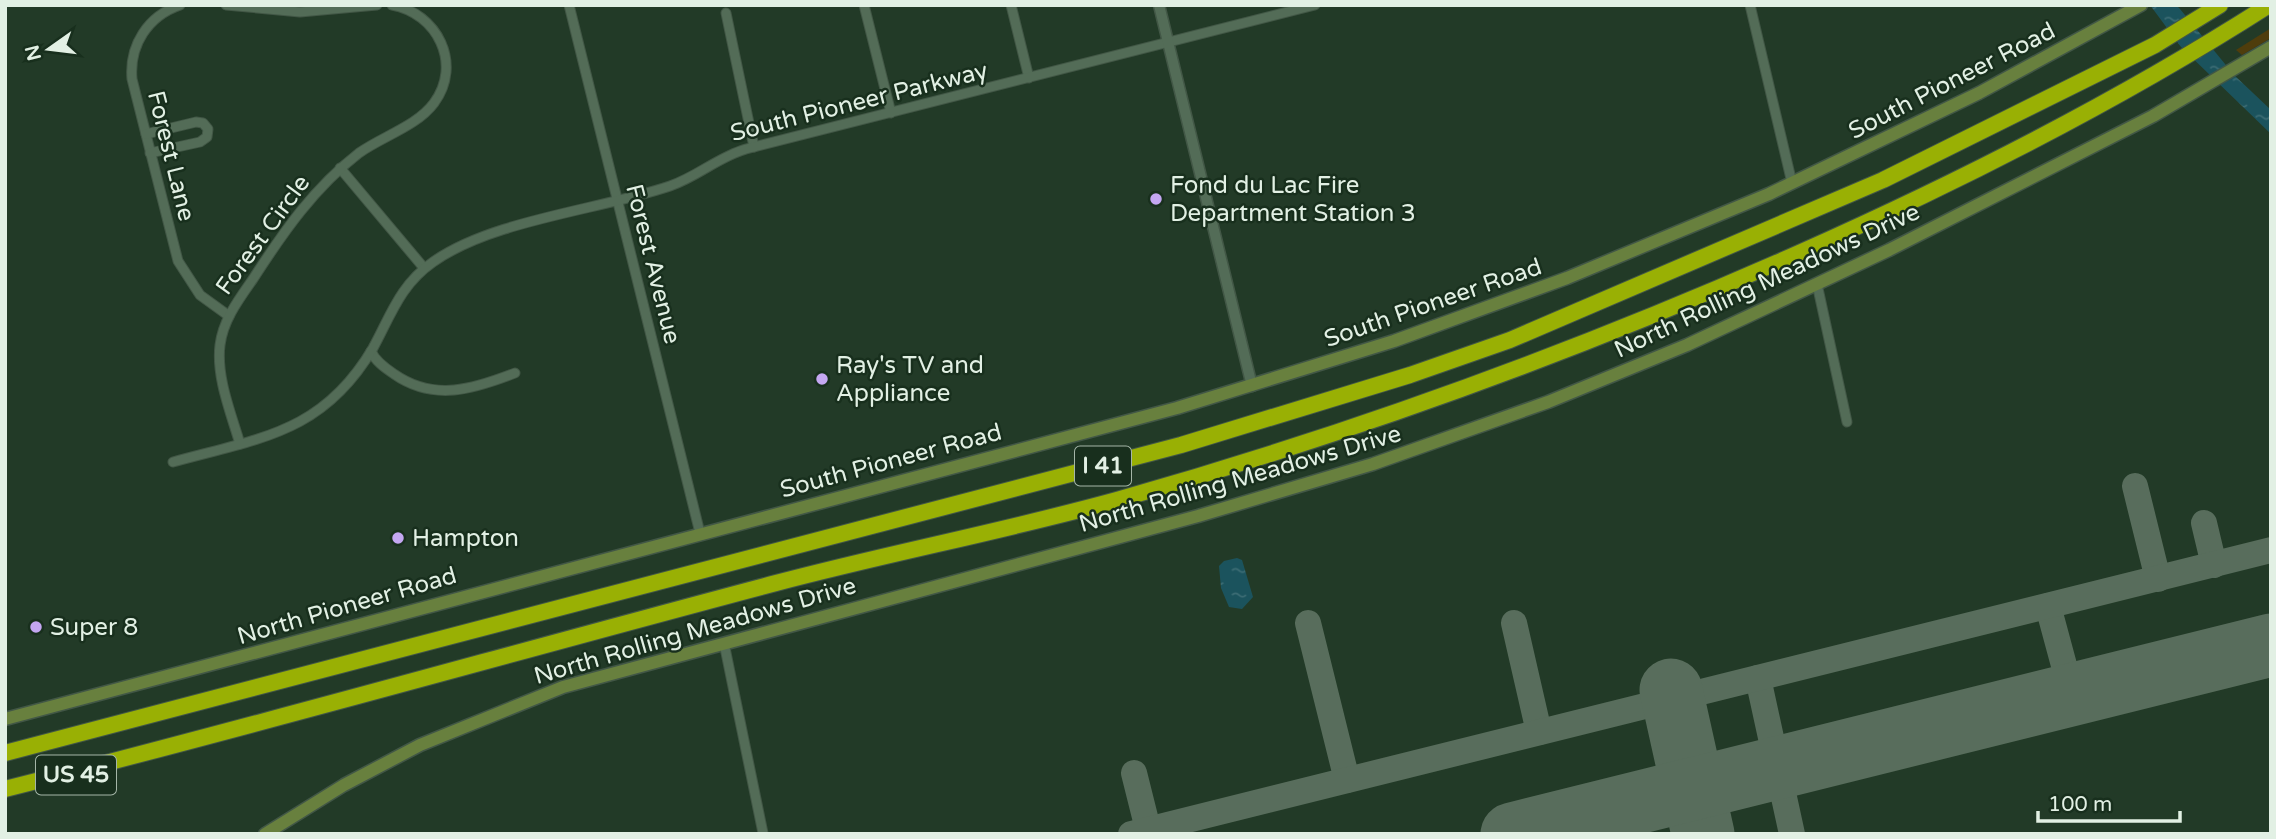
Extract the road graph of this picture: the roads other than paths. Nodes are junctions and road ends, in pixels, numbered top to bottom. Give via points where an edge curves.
1 (180, 5) edge
2 (377, 5) edge
3 (392, 5) edge
4 (569, 5) edge
5 (864, 5) edge
6 (1011, 5) edge
7 (1160, 5) edge
8 (1315, 5) edge
9 (1750, 5) edge
10 (2269, 5) edge
11 (230, 6) edge
12 (2138, 6) edge
13 (2216, 7) edge
14 (726, 13) dead end
15 (1169, 44) junction
16 (2271, 47) edge
17 (1029, 78) junction
18 (891, 113) junction
19 (146, 134) junction
20 (754, 147) junction
21 (150, 153) junction
22 (340, 168) junction
23 (1792, 183) junction
24 (617, 200) junction
25 (424, 268) junction
26 (1817, 285) junction
27 (229, 316) junction
28 (371, 351) junction
29 (515, 373) dead end
30 (1252, 386) junction
31 (1847, 422) dead end
32 (240, 444) junction
33 (173, 462) dead end
34 (699, 533) junction
35 (723, 643) junction
36 (5, 719) edge
37 (5, 753) edge
38 (147, 754) junction
39 (5, 789) edge
40 (5, 797) edge
41 (763, 833) edge
42 (265, 834) edge

1 - 19 street, Forest Lane via 154,20 135,48 132,79
2 - 11 street via 308,12
3 - 22 street, Forest Circle via 417,14 437,34 446,58 444,84 425,113
4 - 24 street, Forest Avenue
5 - 18 street
6 - 17 street
7 - 15 street
8 - 15 street, South Pioneer Parkway
9 - 23 street
10 - 38 highway, I 41 via 2173,65 1896,210 1678,307 1421,403 1114,500 859,561
12 - 23 main road, South Pioneer Road via 1979,93
13 - 37 highway, I 41 via 2155,45 1883,180 1510,340 1410,375 1168,448
14 - 20 street
15 - 17 street, South Pioneer Parkway
15 - 30 street
16 - 26 main road, North Rolling Meadows Drive via 2143,121
17 - 18 street, South Pioneer Parkway
18 - 20 street, South Pioneer Parkway
19 - 21 street, Forest Lane
19 - 21 street via 195,122 208,129 201,142
20 - 24 street, South Pioneer Parkway via 721,158 674,185
21 - 27 street, Forest Lane via 183,271 203,298
22 - 25 street
22 - 27 street, Forest Circle via 292,220
23 - 30 main road, South Pioneer Road via 1524,295
24 - 25 street, South Pioneer Parkway via 478,238
24 - 34 street, Forest Avenue
25 - 28 street, South Pioneer Parkway via 397,297
26 - 31 street
26 - 35 main road, North Rolling Meadows Drive via 1575,391 1373,464 1180,521
27 - 32 street, Forest Circle via 221,339 220,366
28 - 29 street via 398,378 435,390 470,389
28 - 32 street, South Pioneer Parkway via 345,386 314,415 279,433
30 - 34 main road, South Pioneer Road
32 - 33 street, South Pioneer Parkway
34 - 36 main road, North Pioneer Road
35 - 41 street
35 - 42 main road, North Rolling Meadows Drive via 592,678 495,712 367,772
38 - 39 highway, I 41
38 - 40 highway, US 45

